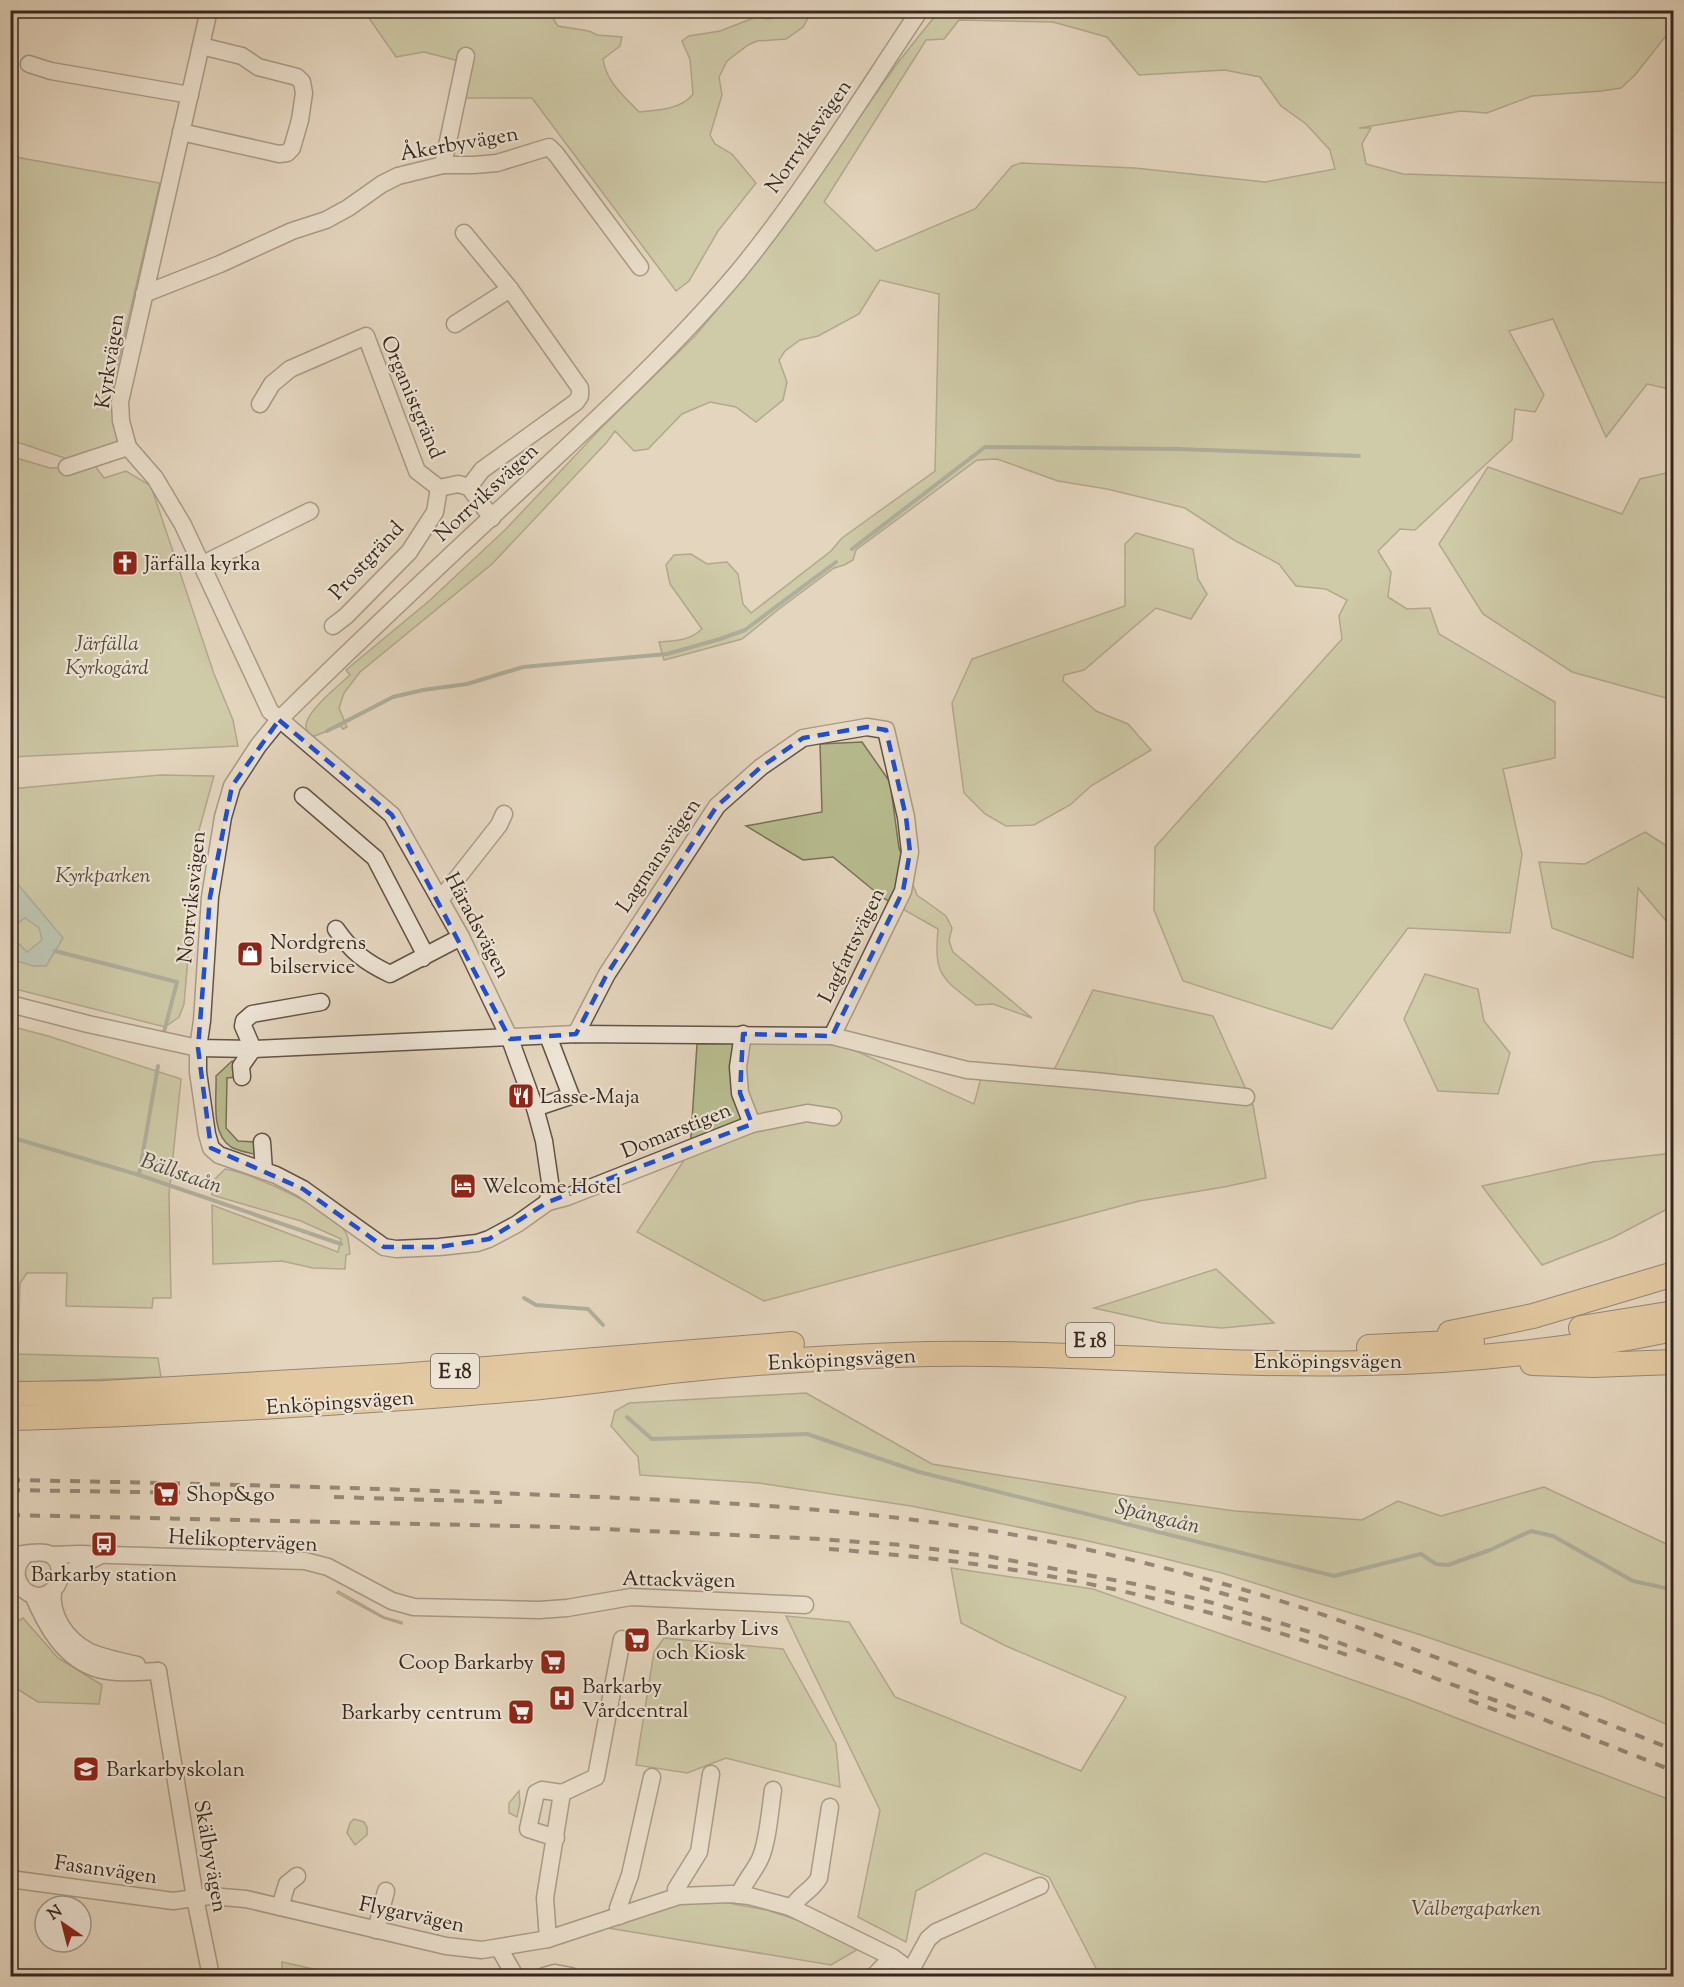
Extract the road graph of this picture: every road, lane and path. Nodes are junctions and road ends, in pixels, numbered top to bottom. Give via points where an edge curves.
1 (208, 10) edge
2 (920, 10) edge
3 (201, 46) junction
4 (466, 56) dead end
5 (29, 64) dead end
6 (190, 95) junction
7 (181, 132) junction
8 (443, 165) junction
9 (464, 233) dead end
10 (640, 267) dead end
11 (510, 290) junction
12 (144, 294) junction
13 (455, 324) dead end
14 (260, 404) dead end
15 (128, 447) junction
16 (67, 467) dead end
17 (469, 487) junction
18 (438, 488) junction
19 (309, 511) dead end
20 (492, 518) junction
21 (201, 565) junction
22 (333, 626) dead end
23 (279, 720) junction
24 (886, 730) joint
25 (303, 796) dead end
26 (504, 814) dead end
27 (440, 900) junction
28 (336, 929) dead end
29 (461, 938) junction
30 (423, 958) junction
31 (321, 1002) dead end
32 (10, 1004) edge
33 (576, 1034) junction
34 (743, 1034) junction
35 (548, 1036) junction
36 (832, 1036) junction
37 (510, 1039) junction
38 (198, 1048) junction
39 (253, 1049) junction
40 (242, 1077) dead end
41 (1246, 1097) dead end
42 (535, 1108) junction
43 (833, 1117) dead end
44 (752, 1124) junction
45 (262, 1142) dead end
46 (264, 1171) junction
47 (548, 1202) junction
48 (1674, 1274) edge
49 (1674, 1313) edge
50 (1674, 1329) edge
51 (1362, 1347) junction
52 (1434, 1361) junction
53 (1674, 1362) edge
54 (10, 1394) edge
55 (10, 1418) edge
56 (19, 1555) edge
57 (51, 1555) junction
58 (100, 1556) junction
59 (13, 1577) edge
60 (56, 1583) junction
61 (33, 1595) junction
62 (805, 1605) dead end
63 (517, 1609) joint
64 (622, 1639) dead end
65 (158, 1671) junction
66 (711, 1774) dead end
67 (652, 1777) dead end
68 (773, 1790) dead end
69 (562, 1793) junction
70 (830, 1808) dead end
71 (556, 1838) junction
72 (297, 1876) dead end
73 (10, 1879) edge
74 (1040, 1886) dead end
75 (386, 1891) dead end
76 (739, 1895) junction
77 (679, 1896) junction
78 (195, 1898) junction
79 (280, 1907) junction
80 (792, 1908) junction
81 (619, 1916) junction
82 (376, 1930) junction
83 (548, 1939) junction
84 (499, 1948) junction
85 (892, 1957) junction
86 (914, 1973) edge
87 (211, 1977) edge
88 (515, 1977) edge
89 (544, 1977) edge
90 (571, 1977) edge
91 (874, 1977) edge

1 - 3 street, Kyrkvägen
2 - 20 street, Norrviksvägen via 827,149 737,273 598,418
3 - 6 street, Kyrkvägen
3 - 7 street via 242,56 258,67 297,77 302,82 304,93 292,148 279,154
4 - 8 street
5 - 6 street
6 - 7 street, Kyrkvägen
7 - 12 street, Kyrkvägen
8 - 10 street, Åkerbyvägen via 497,162 549,147
8 - 12 street, Åkerbyvägen via 398,176 331,218
9 - 11 street
11 - 13 street
11 - 17 street via 575,379 580,396 482,471
12 - 15 street, Kyrkvägen via 120,402
14 - 18 street, Organistgränd via 272,384 290,369 366,336 417,471
15 - 16 street
15 - 21 street, Kyrkvägen via 169,500
17 - 18 street, Organistgränd via 458,484
17 - 20 street
18 - 22 street, Prostgränd via 435,512 410,552
19 - 21 street
20 - 23 street, Norrviksvägen
21 - 23 street, Kyrkvägen via 270,711
23 - 27 street, Häradsvägen via 392,815
23 - 38 street, Norrviksvägen via 232,786 223,817 210,897
24 - 33 street, Lagmansvägen via 867,727 803,738 761,766 717,806 607,974
24 - 36 street, Lagfartsvägen via 910,852 903,891
25 - 30 street via 375,858 424,952
26 - 27 street
27 - 29 street, Häradsvägen
28 - 30 street via 354,952 390,974
29 - 30 street
29 - 37 street, Häradsvägen
31 - 39 street via 252,1014 243,1026
32 - 38 street
33 - 34 street
33 - 35 street
34 - 36 street
34 - 44 street, Domarstigen via 738,1067 740,1093
35 - 37 street
35 - 42 street via 571,1096
36 - 41 street via 967,1070
37 - 39 street
37 - 42 street, Häradsvägen
38 - 39 street
38 - 46 street, Domarstigen via 198,1072 212,1148 219,1155
39 - 40 street via 241,1066
42 - 47 street, Häradsvägen via 550,1182
43 - 44 street, Domarstigen via 807,1113
44 - 47 street, Domarstigen
45 - 46 street
46 - 47 street, Domarstigen via 312,1195 384,1247 396,1249 457,1246 489,1239
48 - 51 highway via 1533,1316
49 - 51 highway, Enköpingsvägen / E 18 via 1498,1341
50 - 52 highway, Enköpingsvägen / E 18 via 1557,1348
51 - 54 highway, Enköpingsvägen / E 18 via 900,1338 781,1344 388,1377 104,1393
52 - 53 highway via 1593,1365
52 - 55 highway, Enköpingsvägen / E 18 via 1298,1363 1027,1354 900,1355 772,1362 402,1399
56 - 57 street via 41,1551
56 - 59 street
57 - 58 street, Helikoptervägen
57 - 60 street via 57,1563
58 - 60 street, Helikoptervägen
58 - 63 street, Helikoptervägen via 305,1562 328,1567 402,1605
59 - 61 street
60 - 61 street via 45,1595
60 - 65 street via 52,1601 59,1625 78,1644 89,1651
61 - 65 street via 49,1630 84,1663 129,1673
62 - 63 street, Attackvägen via 631,1597 567,1608
64 - 69 street via 596,1777
65 - 78 street, Skälbyvägen
66 - 77 street via 699,1851 676,1889
67 - 81 street
68 - 76 street via 760,1859
69 - 71 street
69 - 71 street via 536,1793 528,1829
70 - 80 street via 819,1878
71 - 83 street via 545,1898
72 - 79 street via 287,1884
73 - 78 street, Fasanvägen via 173,1901
74 - 86 street, Flygarvägen via 936,1932 928,1939
75 - 82 street
76 - 77 street, Flygarvägen
76 - 80 street, Flygarvägen
77 - 81 street, Flygarvägen
78 - 79 street, Flygarvägen via 246,1899
78 - 87 street, Skälbyvägen
79 - 82 street, Flygarvägen
80 - 85 street, Flygarvägen
81 - 83 street, Flygarvägen
82 - 84 street, Flygarvägen via 446,1946
83 - 84 street, Flygarvägen
84 - 88 street
85 - 86 street, Flygarvägen
85 - 91 street
89 - 90 street via 555,1973

